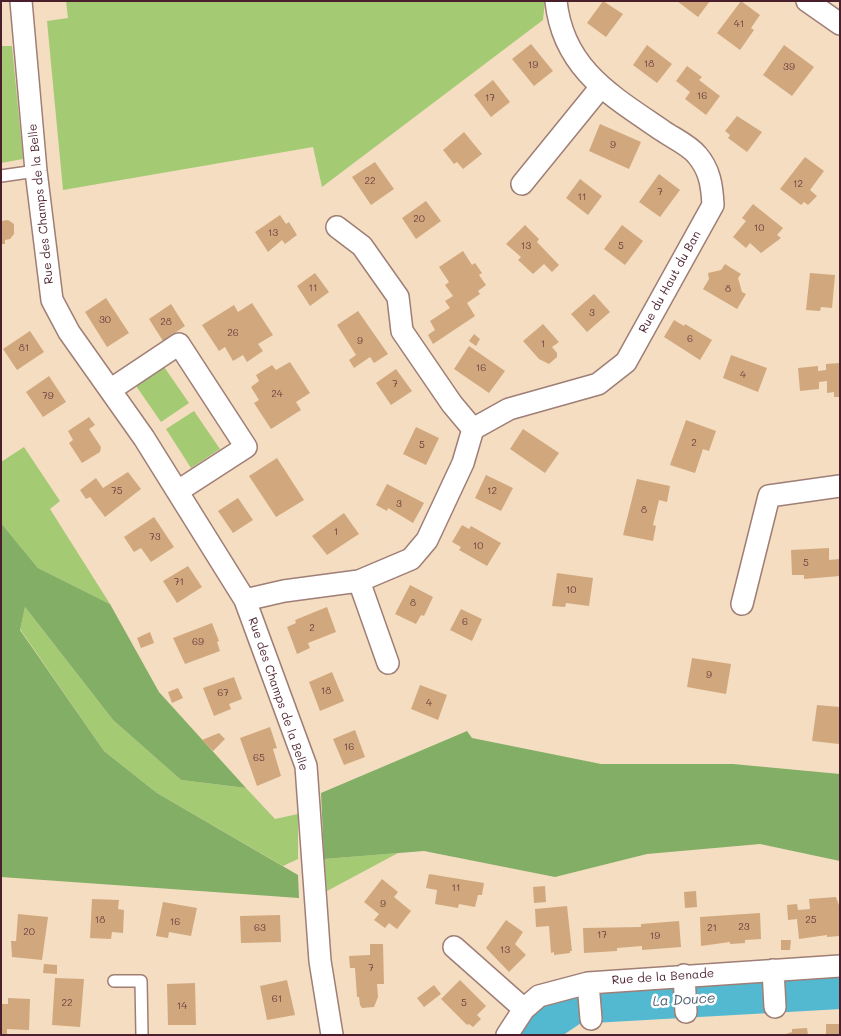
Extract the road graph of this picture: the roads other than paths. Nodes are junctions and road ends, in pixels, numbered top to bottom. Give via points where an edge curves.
1 (21, 1) edge
2 (556, 1) edge
3 (807, 1) edge
4 (840, 24) edge
5 (600, 88) junction
6 (36, 172) junction
7 (1, 176) edge
8 (522, 184) dead end
9 (337, 227) dead end
10 (110, 390) junction
11 (473, 429) junction
12 (840, 486) edge
13 (178, 491) junction
14 (359, 581) junction
15 (245, 600) junction
16 (742, 604) dead end
17 (388, 663) dead end
18 (454, 947) dead end
19 (840, 966) edge
20 (114, 981) dead end
21 (684, 982) junction
22 (588, 989) junction
23 (524, 1009) junction
24 (686, 1012) dead end
25 (591, 1019) dead end
26 (142, 1035) edge
27 (332, 1035) edge
28 (507, 1035) edge

1 - 6 street, Rue des Champs de la Belle
2 - 5 street, Rue du Haut du Ban via 558,23 576,59
3 - 4 street
5 - 8 street
5 - 11 street, Rue du Haut du Ban via 697,154 712,180 713,205 626,362 598,384 509,409
6 - 7 lane
6 - 10 street, Rue des Champs de la Belle via 52,300 69,332
9 - 11 street via 362,246 398,297 402,331
10 - 13 street, Rue des Champs de la Belle
10 - 13 street via 179,344 246,447
11 - 14 street via 463,463 427,540 412,559
12 - 16 street via 769,496
13 - 15 street, Rue des Champs de la Belle
14 - 15 street
14 - 17 street
15 - 27 street, Rue des Champs de la Belle via 306,766 320,961
18 - 23 street
19 - 21 street, Rue de la Benade via 774,989
20 - 26 lane via 140,982
21 - 22 street, Rue de la Benade
21 - 24 street
22 - 23 street, Rue de la Benade via 539,996
22 - 25 street
23 - 28 street, Rue de la Benade

